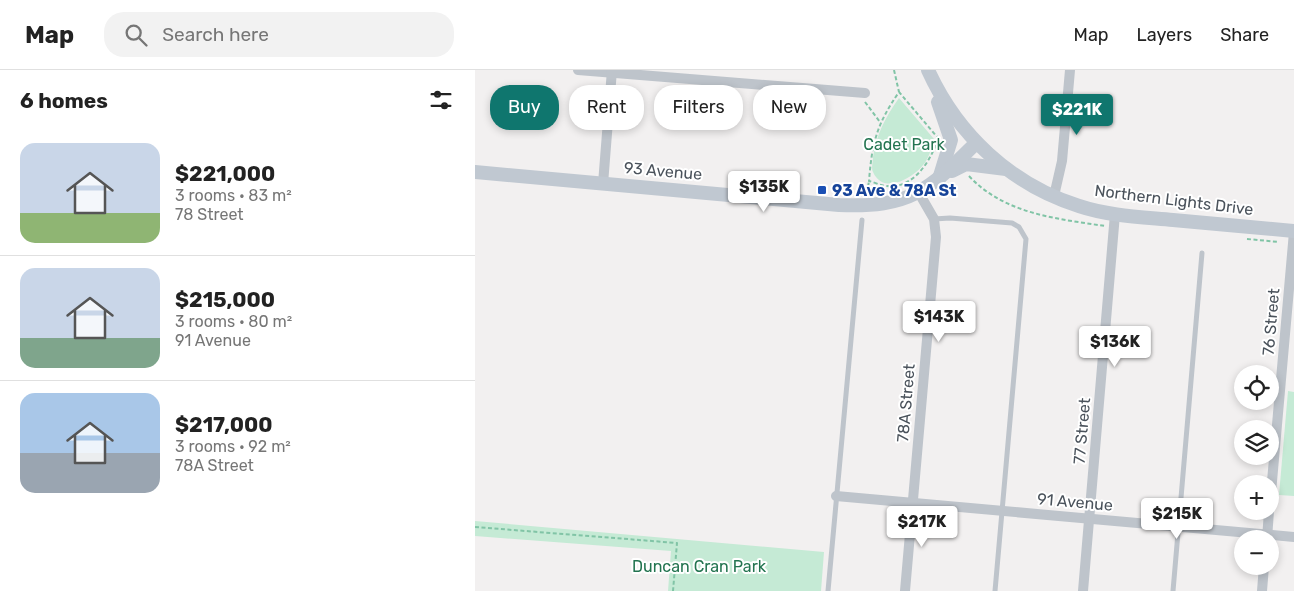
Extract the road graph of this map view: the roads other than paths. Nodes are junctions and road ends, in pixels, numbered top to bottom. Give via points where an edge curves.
1 (578, 70) edge
2 (1070, 70) edge
3 (612, 71) edge
4 (928, 71) edge
5 (865, 93) dead end
6 (976, 144) junction
7 (1007, 169) junction
8 (475, 172) edge
9 (939, 179) junction
10 (603, 184) junction
11 (919, 193) junction
12 (1054, 196) junction
13 (1115, 214) junction
14 (935, 219) junction
15 (862, 220) dead end
16 (1294, 232) edge
17 (1202, 253) dead end
18 (1273, 475) edge
19 (836, 496) junction
20 (913, 503) junction
21 (1002, 511) junction
22 (1089, 519) junction
23 (1179, 527) junction
24 (1234, 533) edge
25 (1279, 537) edge
26 (1294, 537) edge
27 (1264, 575) edge
28 (828, 591) edge
29 (905, 591) edge
30 (995, 591) edge
31 (1083, 591) edge
32 (1173, 591) edge
33 (1262, 591) edge

1 - 3 street
2 - 12 street via 1062,161
3 - 5 street
3 - 10 street
4 - 6 main road, Northern Lights Drive via 954,117
4 - 9 main road via 951,140
6 - 7 main road, Northern Lights Drive
6 - 9 main road, 93 Avenue
7 - 9 main road via 966,164
7 - 12 main road, Northern Lights Drive
8 - 10 main road, 93 Avenue
9 - 11 main road, 93 Avenue
10 - 11 main road, 93 Avenue via 865,206 891,203
11 - 14 street
12 - 13 main road, Northern Lights Drive via 1078,206
13 - 16 main road, Northern Lights Drive
13 - 22 street, 77 Street
14 - 20 street, 78A Street
14 - 21 lane via 1012,223 1019,227 1026,239
15 - 19 lane
16 - 18 street, 76 Street
17 - 23 lane
19 - 20 street, 91 Avenue
19 - 28 lane
20 - 21 street, 91 Avenue
20 - 29 street, 78A Street
21 - 22 street, 91 Avenue
21 - 30 lane
22 - 23 street, 91 Avenue
22 - 31 street, 77 Street
23 - 24 street, 91 Avenue
23 - 32 lane
25 - 26 street, 91 Avenue
27 - 33 street

